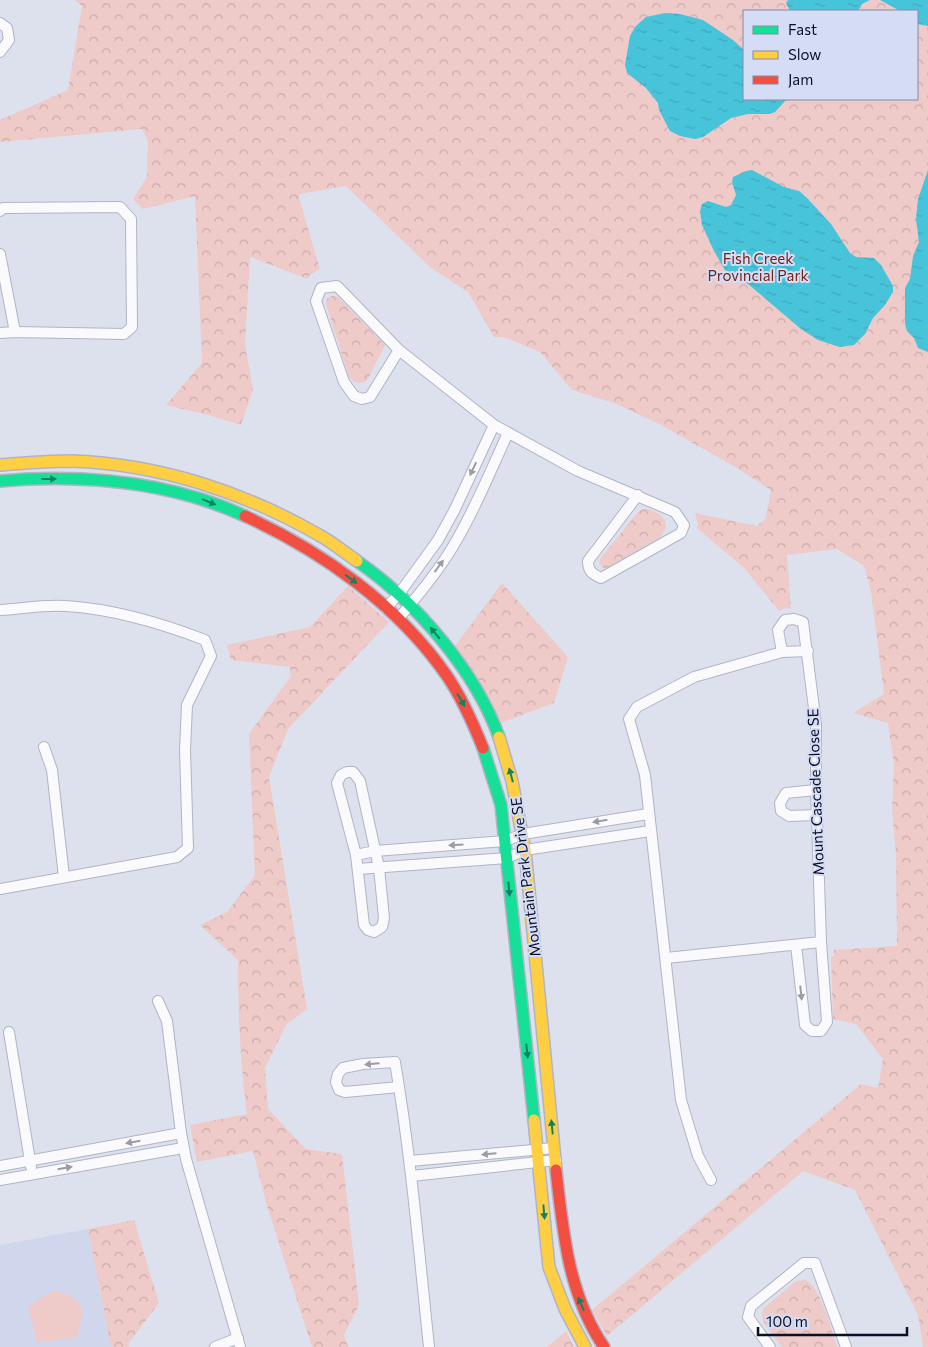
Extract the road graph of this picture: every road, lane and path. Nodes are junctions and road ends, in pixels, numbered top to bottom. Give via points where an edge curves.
1 (0, 23) edge
2 (0, 52) edge
3 (0, 211) edge
4 (0, 254) edge
5 (15, 332) junction
6 (0, 333) edge
7 (399, 350) junction
8 (494, 425) junction
9 (508, 433) junction
10 (0, 465) edge
11 (0, 482) edge
12 (638, 495) junction
13 (455, 509) junction
14 (470, 515) junction
15 (399, 594) junction
16 (410, 606) junction
17 (386, 608) junction
18 (0, 610) edge
19 (398, 619) junction
20 (808, 651) junction
21 (782, 652) junction
22 (44, 747) dead end
23 (816, 790) junction
24 (648, 814) junction
25 (816, 815) junction
26 (650, 831) junction
27 (523, 834) junction
28 (505, 841) junction
29 (525, 850) junction
30 (375, 851) junction
31 (356, 855) junction
32 (507, 858) junction
33 (379, 868) junction
34 (358, 869) junction
35 (64, 878) junction
36 (0, 889) edge
37 (821, 942) junction
38 (796, 945) junction
39 (666, 958) junction
40 (158, 1001) dead end
41 (9, 1032) dead end
42 (400, 1087) junction
43 (181, 1133) junction
44 (183, 1148) junction
45 (554, 1148) junction
46 (538, 1150) junction
47 (556, 1160) junction
48 (30, 1161) junction
49 (410, 1161) junction
50 (539, 1162) junction
51 (0, 1166) edge
52 (32, 1174) junction
53 (412, 1176) junction
54 (0, 1180) edge
55 (711, 1180) dead end
56 (239, 1343) edge
57 (215, 1347) edge
58 (429, 1347) edge
59 (585, 1347) edge
60 (604, 1347) edge
61 (770, 1347) edge
62 (846, 1347) edge

1 - 2 street via 6,28 9,40
3 - 5 street via 3,208 120,207 130,219 132,327 124,334
4 - 5 street
5 - 6 street
7 - 7 street via 370,397 354,396 344,382 316,301 321,288 337,286
7 - 8 street
8 - 9 street
8 -> 13 street
9 - 12 street via 578,471
9 - 14 street
10 - 15 street, Mountain Park Drive SE via 83,462 136,468 202,483 247,498 286,517 366,567
11 -> 17 street, Mountain Park Drive SE via 83,479 135,484 199,498 269,528 314,554
12 - 12 street via 588,561 592,574 601,578 681,533 684,525 675,512
13 - 14 street
13 - 15 street via 438,540
16 -> 14 street via 451,549
15 - 16 street, Mountain Park Drive SE
15 - 17 street
16 - 19 street
27 -> 16 street, Mountain Park Drive SE via 510,769 490,716 451,652
17 - 19 street, Mountain Park Drive SE
18 - 35 street via 65,606 112,613 165,625 205,640 211,656 187,705 184,750 188,848 177,857
19 -> 28 street, Mountain Park Drive SE via 437,662 473,722 493,774
20 - 21 street
20 - 21 street, Mount Cascade Close SE via 803,622 794,619 785,620 778,630
20 - 23 street, Mount Cascade Close SE via 816,724
21 - 24 street via 694,676 637,707 629,719 645,775
22 - 35 street via 52,770
23 - 25 street, Mount Cascade Close SE
23 - 25 street via 786,794 780,803 781,811 789,816
24 - 26 street
24 -> 27 street
25 - 37 street, Mount Cascade Close SE
26 - 29 street
26 - 39 street
27 - 28 street
27 - 29 street, Mountain Park Drive SE
28 -> 30 street
28 - 32 street, Mountain Park Drive SE
29 - 32 street
45 -> 29 street, Mountain Park Drive SE
30 - 31 street
30 - 31 street via 360,781 352,772 346,772 337,783
30 - 33 street
31 - 34 street
32 - 33 street
32 -> 46 street, Mountain Park Drive SE
33 - 34 street
33 - 34 street via 384,918 382,928 374,932 364,925
35 - 36 street
37 - 38 street
38 -> 37 street, Mount Cascade Close SE via 805,1025 812,1031 821,1031 827,1022
38 - 39 street
39 - 55 street via 681,1100 698,1156
40 - 43 street via 166,1021
41 - 48 street
42 -> 42 street via 395,1062 343,1068 336,1082 339,1090 345,1092
42 - 49 street
43 - 44 street
43 -> 48 street
52 -> 44 street
44 - 56 street
45 - 46 street
45 - 47 street, Mountain Park Drive SE
46 -> 49 street
46 - 50 street, Mountain Park Drive SE
47 - 50 street
60 -> 47 street, Mountain Park Drive SE via 579,1302 568,1262 562,1236
48 - 51 street
48 - 52 street
49 - 53 street
50 - 53 street
50 -> 59 street, Mountain Park Drive SE via 549,1267 565,1310
52 - 54 street
53 - 58 street
56 - 57 street
61 - 62 street via 748,1317 751,1306 804,1263 815,1264

